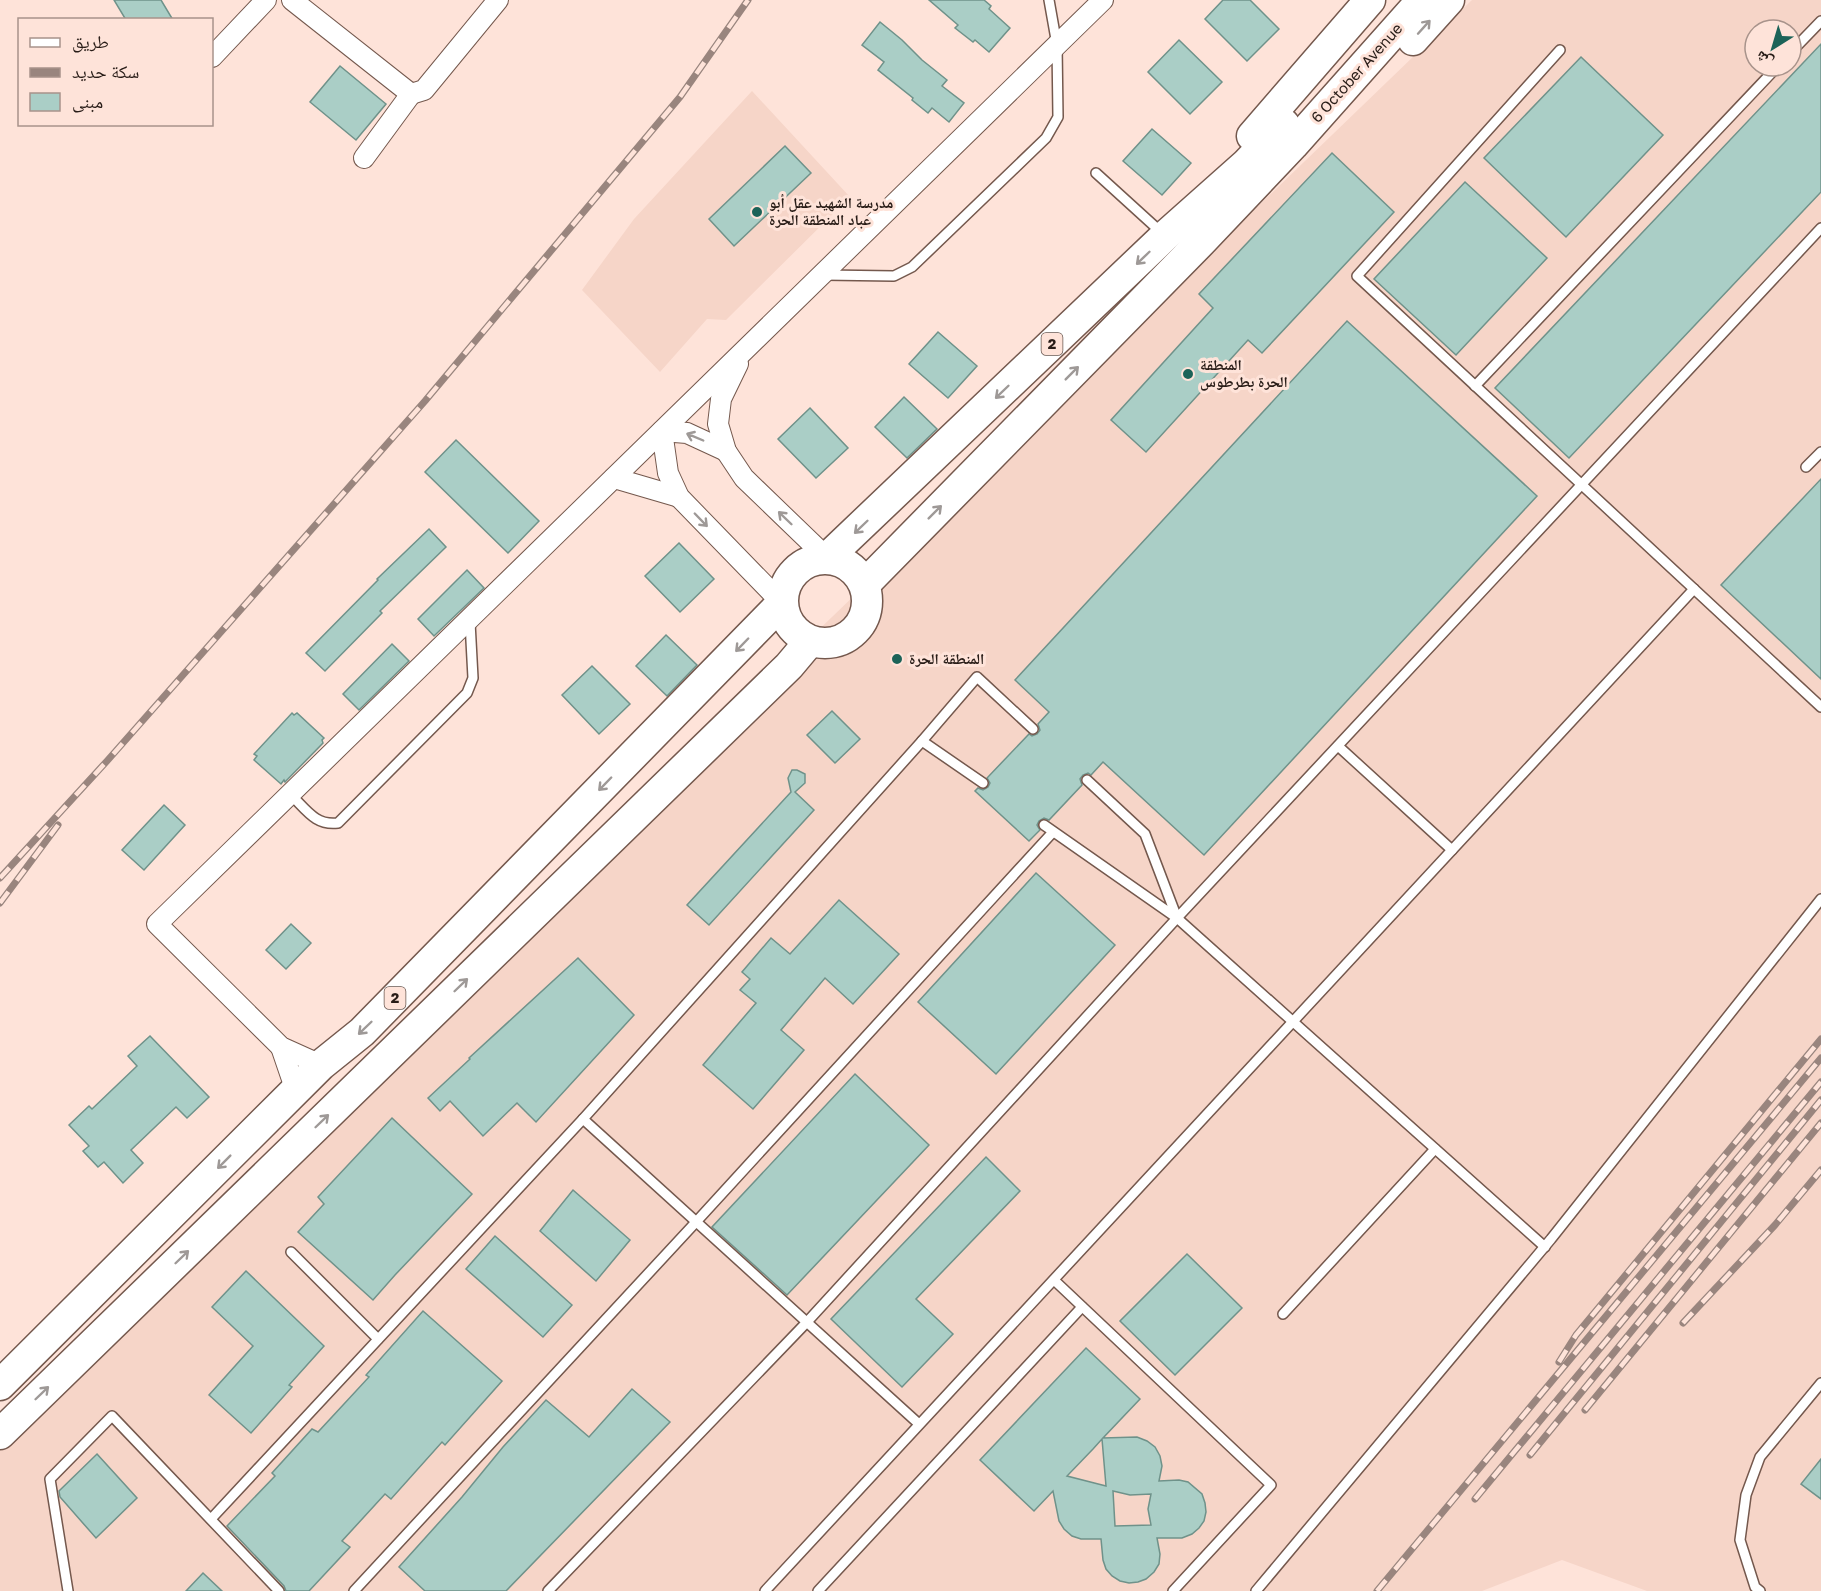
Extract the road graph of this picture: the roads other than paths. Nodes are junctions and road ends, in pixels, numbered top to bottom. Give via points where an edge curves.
1 (266, 0) edge
2 (292, 0) edge
3 (498, 0) edge
4 (1049, 0) edge
5 (1103, 0) edge
6 (1370, 0) edge
7 (1394, 0) edge
8 (1422, 0) edge
9 (1449, 0) edge
10 (1821, 21) edge
11 (1803, 40) edge
12 (1057, 45) junction
13 (1560, 50) dead end
14 (213, 56) edge
15 (1767, 78) edge
16 (411, 94) junction
17 (1285, 139) junction
18 (364, 158) dead end
19 (1096, 172) dead end
20 (1821, 228) edge
21 (1183, 233) junction
22 (822, 275) junction
23 (749, 347) junction
24 (1475, 386) junction
25 (662, 431) junction
26 (726, 451) junction
27 (1821, 452) edge
28 (1806, 467) dead end
29 (614, 478) junction
30 (1581, 484) junction
31 (679, 497) junction
32 (827, 558) junction
33 (865, 584) junction
34 (1694, 589) junction
35 (783, 603) junction
36 (470, 619) junction
37 (810, 641) junction
38 (1821, 707) edge
39 (1033, 729) dead end
40 (922, 741) junction
41 (1338, 746) junction
42 (1087, 780) dead end
43 (983, 783) dead end
44 (290, 794) junction
45 (1044, 825) dead end
46 (1053, 832) junction
47 (1452, 850) junction
48 (1821, 899) edge
49 (1177, 918) junction
50 (1293, 1021) junction
51 (282, 1047) junction
52 (321, 1065) junction
53 (296, 1091) junction
54 (583, 1119) junction
55 (1435, 1149) junction
56 (696, 1222) junction
57 (1545, 1247) junction
58 (291, 1252) dead end
59 (1054, 1280) junction
60 (1082, 1307) junction
61 (1283, 1314) dead end
62 (807, 1322) junction
63 (378, 1339) junction
64 (1821, 1383) edge
65 (0, 1385) edge
66 (920, 1424) junction
67 (0, 1434) edge
68 (210, 1519) junction
69 (68, 1591) edge
70 (279, 1591) edge
71 (354, 1591) edge
72 (548, 1591) edge
73 (765, 1591) edge
74 (818, 1591) edge
75 (1173, 1591) edge
76 (1257, 1591) edge
77 (1760, 1591) edge

1 - 14 street
2 - 16 street
3 - 16 street via 424,90
4 - 12 lane
5 - 12 street
6 - 21 main road via 1267,117
7 - 17 main road, 6 October Avenue
8 - 17 main road, 6 October Avenue
21 -> 9 main road via 1226,229 1275,187
10 - 11 lane
12 - 22 street
12 - 22 lane via 1058,117 1046,138 912,267 894,276
13 - 24 lane via 1357,276
15 - 24 lane
16 - 18 street
17 - 21 main road
19 - 21 lane
20 - 30 lane
21 -> 32 main road, 2
33 -> 21 main road
22 - 23 street
23 - 25 street
23 - 26 street via 721,399 718,424
24 - 30 lane
26 -> 25 street via 687,433
25 - 29 street
25 - 31 street via 668,473
32 -> 26 street via 744,478
27 - 28 lane
29 - 31 street
29 - 36 street
30 - 34 lane
30 - 41 lane
31 -> 35 street
32 - 33 main road via 843,562
32 - 35 main road via 802,565 791,574
33 - 37 main road via 867,612 861,625 838,642
34 - 38 lane
34 - 47 lane
35 - 37 main road via 796,632
35 -> 52 main road, 2 via 362,1032
36 - 44 street
36 - 44 lane via 473,678 467,693 338,824 318,821
67 -> 37 main road via 780,675
39 - 40 lane via 977,677
40 - 43 lane
40 - 54 lane
41 - 47 lane
41 - 49 lane
42 - 49 lane via 1145,834
44 - 51 street via 158,924
45 - 46 lane
46 - 49 lane
46 - 56 lane
47 - 50 lane
48 - 57 lane
49 - 50 lane
49 - 62 lane
50 - 55 lane
50 - 59 lane
51 - 52 street
51 - 53 street
52 - 53 main road, 2
53 -> 65 main road, 2
54 - 56 lane
54 - 63 lane
55 - 57 lane
55 - 61 lane
56 - 62 lane
56 - 71 lane
57 - 76 lane
58 - 63 lane
59 - 60 lane
59 - 66 lane
60 - 74 lane
60 - 75 lane via 1270,1485
62 - 66 lane
62 - 72 lane
63 - 68 lane
64 - 77 lane via 1760,1457 1746,1495 1740,1540 1755,1587
66 - 73 lane
68 - 69 lane via 112,1416 50,1479
68 - 70 lane

